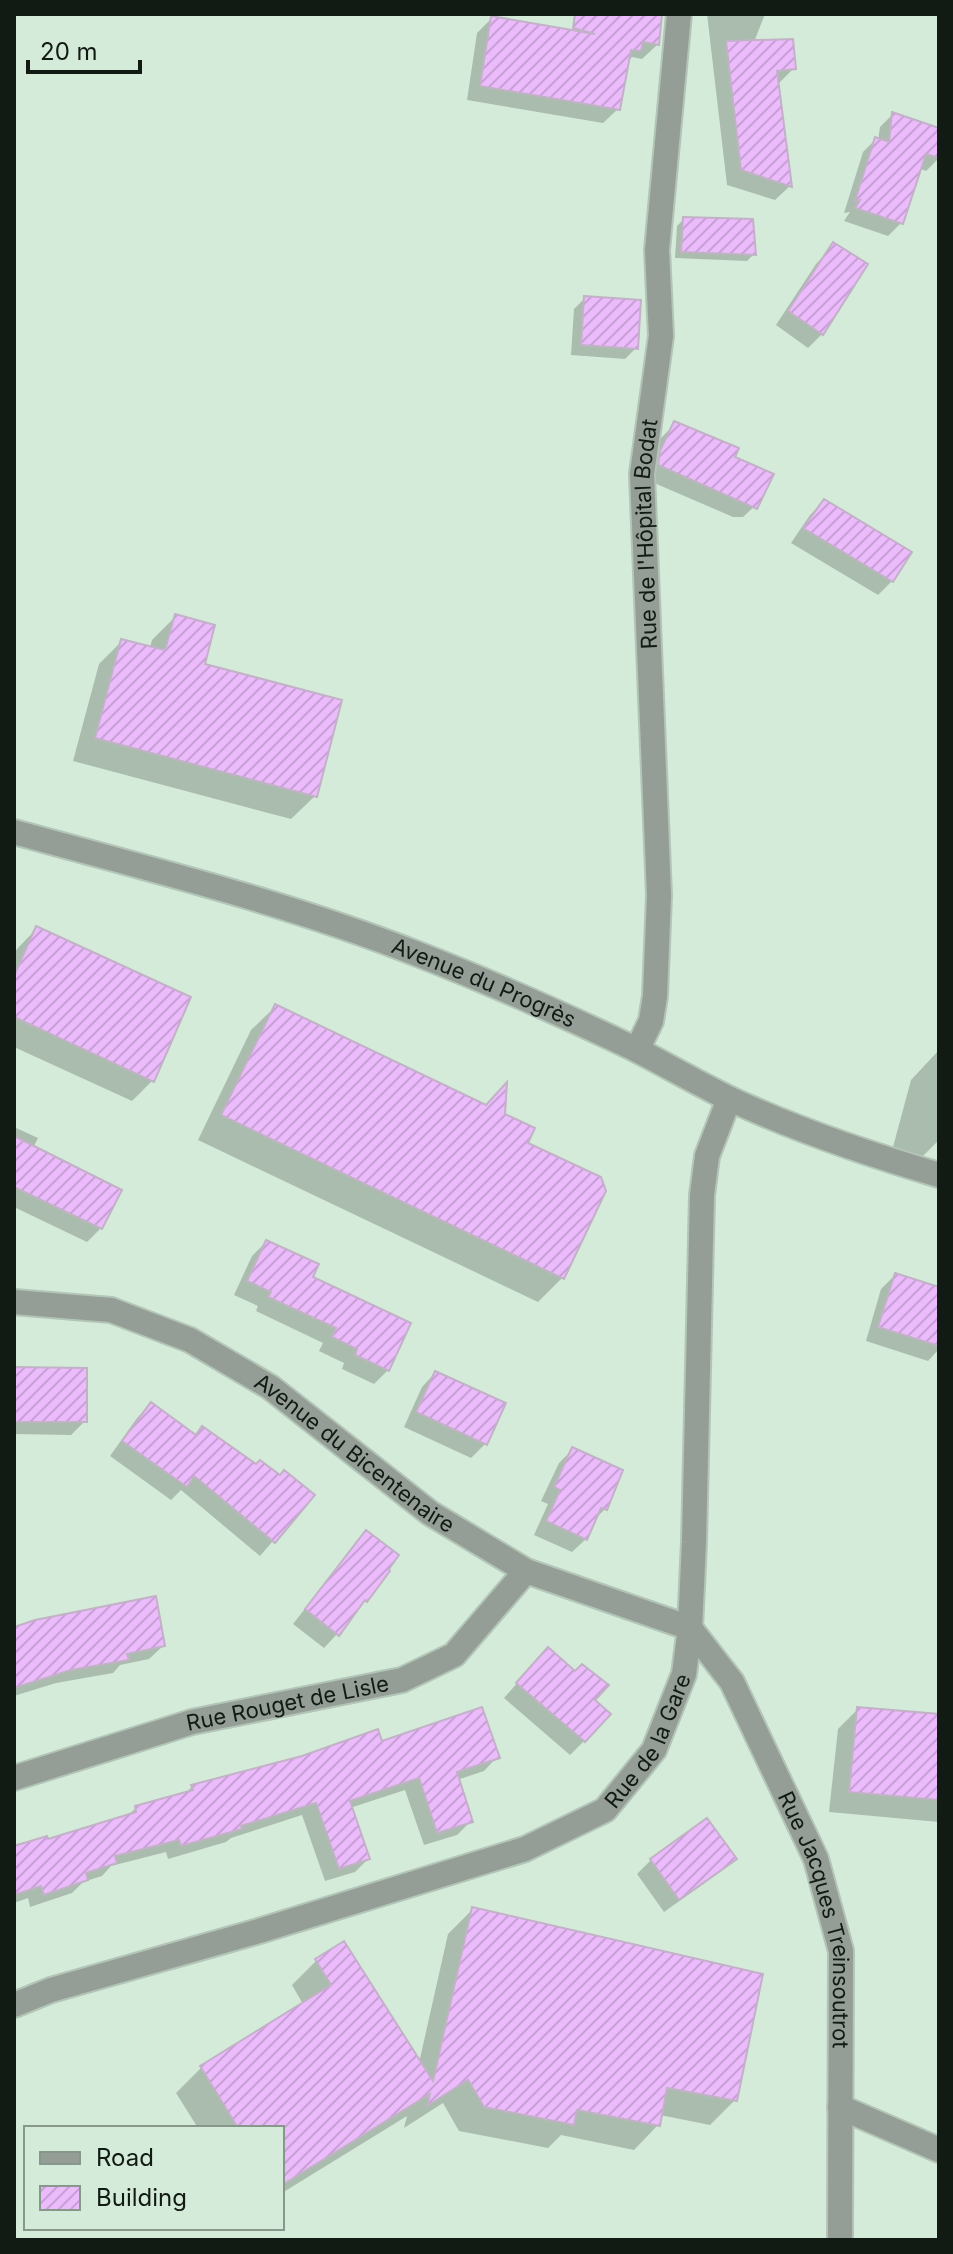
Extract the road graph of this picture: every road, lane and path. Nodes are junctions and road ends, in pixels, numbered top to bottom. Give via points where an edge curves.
1 (679, 14) edge
2 (14, 832) edge
3 (637, 1050) junction
4 (729, 1099) junction
5 (939, 1175) edge
6 (14, 1302) edge
7 (526, 1571) junction
8 (690, 1628) junction
9 (14, 1778) edge
10 (14, 2005) edge
11 (840, 2107) junction
12 (939, 2150) edge
13 (840, 2240) edge

1 - 3 street, Rue de l'Hôpital Bodat via 657,250 661,336 642,474 659,895 655,996 651,1021
2 - 3 street, Avenue du Progrès via 232,890 339,925
3 - 4 street, Avenue du Progrès
4 - 5 street, Avenue du Progrès
4 - 8 street, Rue de la Gare via 707,1156 702,1195
6 - 7 street, Avenue du Bicentenaire via 111,1310 190,1340 270,1387 430,1513
7 - 8 street, Avenue du Bicentenaire
7 - 9 street, Rue Rouget de Lisle via 454,1655 402,1680 192,1722
8 - 10 street, Rue de la Gare via 684,1674 654,1750 605,1810 525,1849
8 - 11 street, Rue Jacques Treinsoutrot via 732,1682 816,1859 841,1951
11 - 12 street
11 - 13 street, Rue Jacques Treinsoutrot

